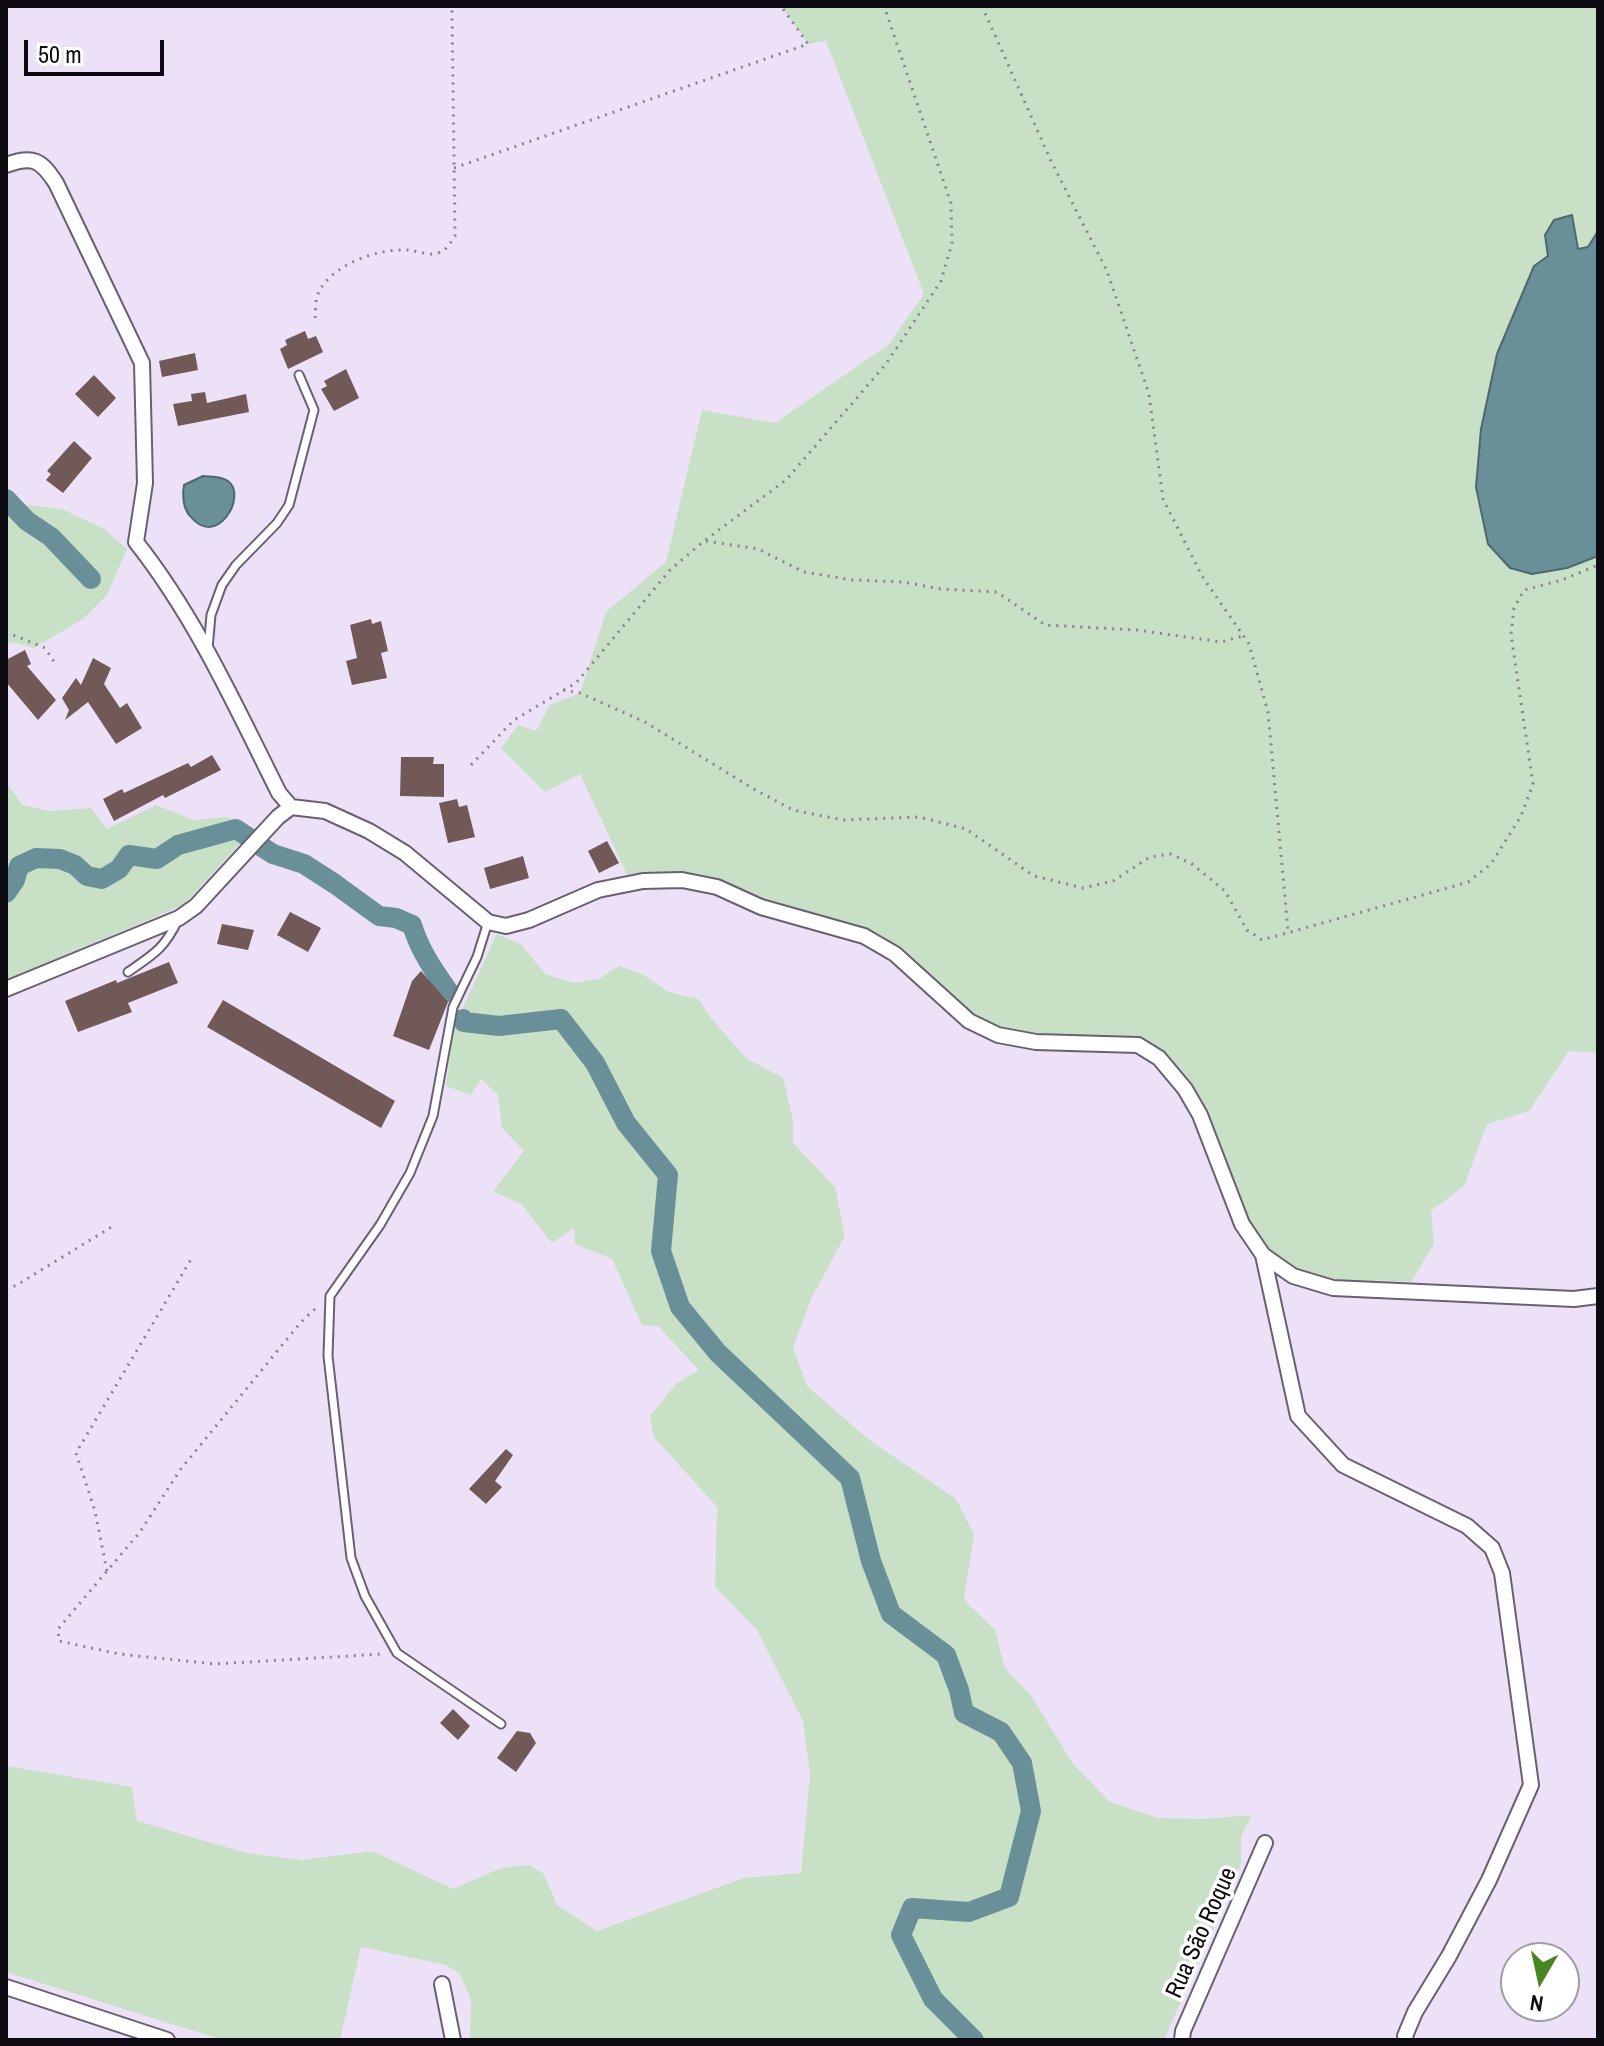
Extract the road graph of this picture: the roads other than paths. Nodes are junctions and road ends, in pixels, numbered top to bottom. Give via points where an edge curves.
1 (6, 165) edge
2 (299, 375) dead end
3 (208, 651) junction
4 (291, 807) junction
5 (179, 918) junction
6 (488, 922) junction
7 (128, 972) dead end
8 (6, 989) edge
9 (1263, 1255) junction
10 (1598, 1296) edge
11 (501, 1724) dead end
12 (1265, 1843) dead end
13 (442, 1984) dead end
14 (6, 1987) edge
15 (167, 2040) edge
16 (453, 2040) edge
17 (1182, 2040) edge
18 (1406, 2040) edge

1 - 3 street via 32,160 56,183 142,363 145,483 136,542
2 - 3 lane via 314,410 289,505 222,585 211,615
3 - 4 street via 279,793
4 - 5 street
4 - 6 street via 325,811 381,838
5 - 7 lane via 159,951
5 - 8 street
6 - 9 street via 506,926 529,920 620,885 682,880 864,936 895,954 969,1021 998,1035 1036,1042 1138,1045 1159,1058 1185,1089 1242,1224
6 - 11 lane via 453,1007 433,1116 410,1173 330,1296 328,1356 351,1558 365,1596 397,1653
9 - 10 street via 1293,1276 1333,1288
9 - 18 street via 1298,1416 1343,1465 1467,1526 1492,1548 1502,1573 1531,1785 1489,1880 1415,2012
12 - 17 street, Rua São Roque
13 - 16 street
14 - 15 street

